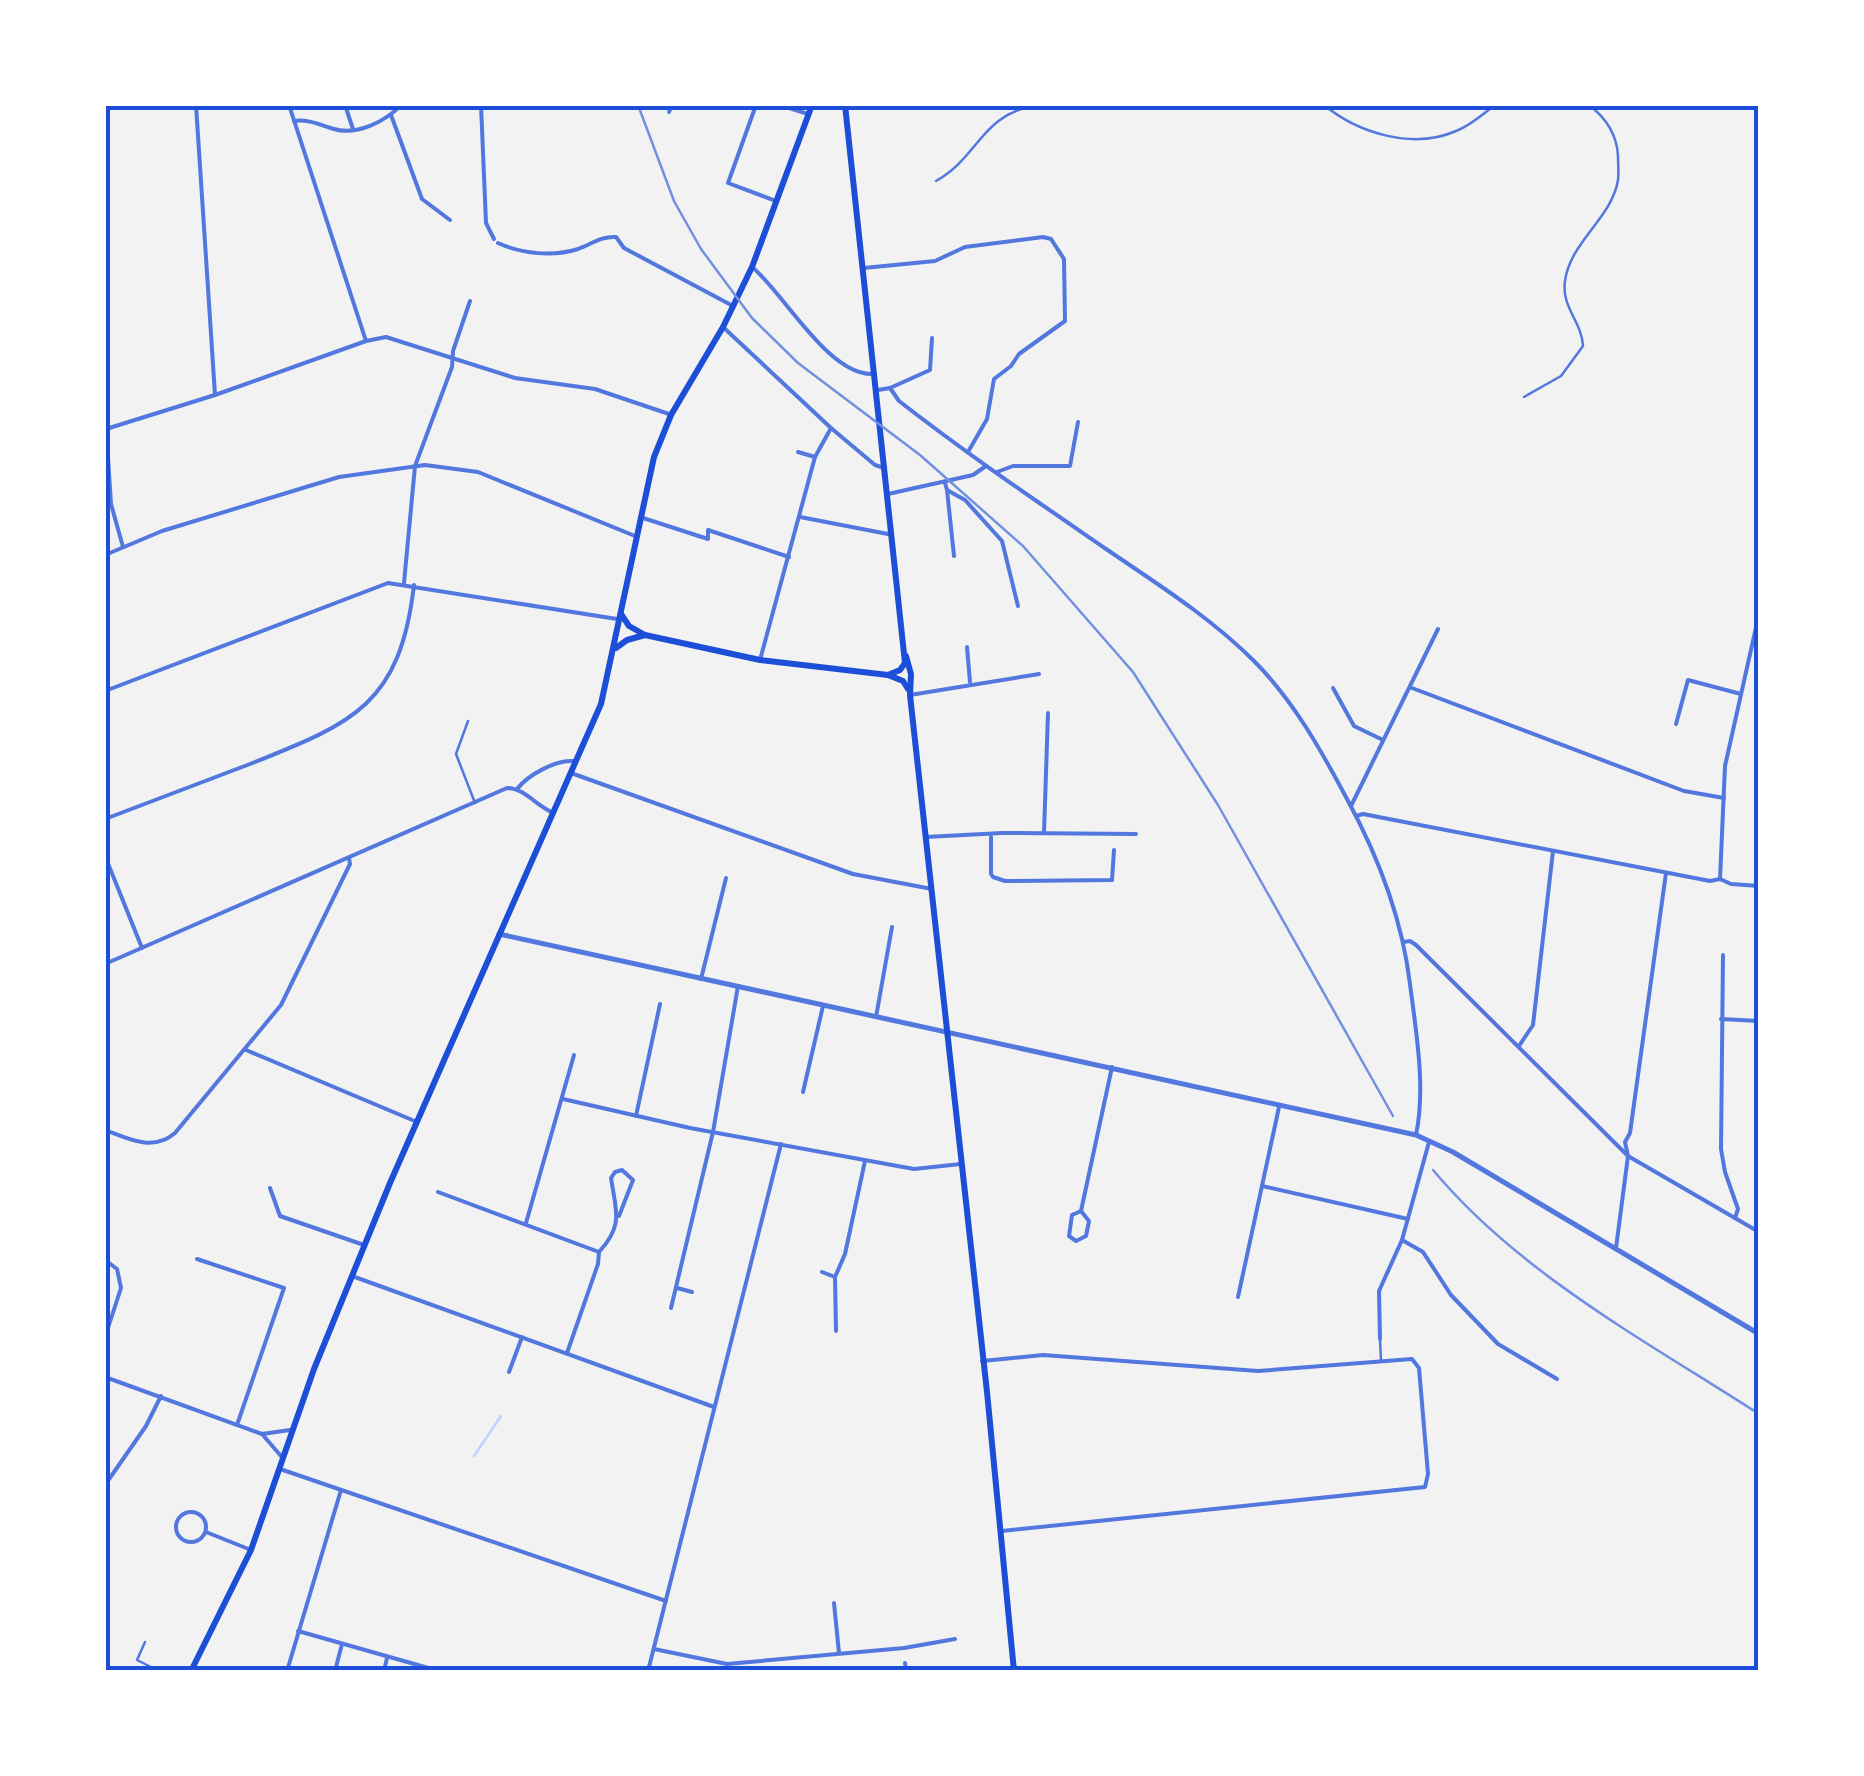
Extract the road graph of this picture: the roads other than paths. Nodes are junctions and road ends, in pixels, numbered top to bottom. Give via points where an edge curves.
1 (196, 105) edge
2 (289, 105) edge
3 (345, 105) edge
4 (401, 105) edge
5 (481, 105) edge
6 (672, 105) edge
7 (756, 105) edge
8 (780, 105) edge
9 (812, 105) edge
10 (845, 105) edge
11 (1037, 105) edge
12 (1098, 105) edge
13 (1137, 105) edge
14 (1324, 105) edge
15 (1495, 105) edge
16 (1589, 105) edge
17 (669, 112) dead end
18 (808, 114) junction
19 (391, 115) junction
20 (294, 121) junction
21 (353, 130) junction
22 (936, 181) dead end
23 (776, 200) junction
24 (450, 220) dead end
25 (752, 267) junction
26 (862, 268) junction
27 (470, 301) dead end
28 (735, 303) junction
29 (723, 327) junction
30 (932, 338) dead end
31 (366, 341) junction
32 (452, 358) junction
33 (872, 374) junction
34 (890, 388) junction
35 (874, 390) junction
36 (215, 395) junction
37 (1524, 397) dead end
38 (105, 411) edge
39 (670, 414) junction
40 (1078, 422) dead end
41 (831, 428) junction
42 (106, 430) edge
43 (798, 452) dead end
44 (968, 452) junction
45 (816, 457) junction
46 (414, 466) junction
47 (986, 466) junction
48 (886, 469) junction
49 (995, 473) junction
50 (945, 482) junction
51 (947, 490) junction
52 (888, 494) junction
53 (640, 517) junction
54 (800, 517) junction
55 (892, 534) junction
56 (636, 536) junction
57 (123, 547) junction
58 (105, 555) edge
59 (954, 556) dead end
60 (789, 557) junction
61 (404, 584) junction
62 (414, 585) junction
63 (1018, 606) dead end
64 (1759, 614) edge
65 (619, 617) junction
66 (1438, 629) dead end
67 (645, 635) junction
68 (1756, 642) edge
69 (967, 647) dead end
70 (615, 649) junction
71 (906, 655) junction
72 (760, 660) junction
73 (1039, 674) dead end
74 (888, 675) junction
75 (971, 684) junction
76 (1333, 688) dead end
77 (1412, 688) junction
78 (105, 691) edge
79 (910, 694) junction
80 (1741, 694) junction
81 (1048, 713) dead end
82 (468, 720) dead end
83 (1676, 724) dead end
84 (1384, 740) junction
85 (576, 762) junction
86 (571, 773) junction
87 (517, 789) junction
88 (1724, 798) junction
89 (475, 803) junction
90 (1351, 806) junction
91 (554, 813) junction
92 (1356, 816) junction
93 (105, 819) edge
94 (1044, 833) junction
95 (990, 834) junction
96 (1136, 834) dead end
97 (926, 837) junction
98 (1114, 850) dead end
99 (1553, 851) junction
100 (105, 856) edge
101 (349, 858) junction
102 (1666, 873) junction
103 (726, 878) dead end
104 (1720, 879) junction
105 (1759, 886) edge
106 (932, 889) junction
107 (892, 928) dead end
108 (499, 934) junction
109 (1404, 942) junction
110 (142, 948) junction
111 (1723, 955) dead end
112 (105, 964) edge
113 (701, 979) junction
114 (738, 986) junction
115 (660, 1004) dead end
116 (823, 1006) junction
117 (876, 1017) junction
118 (1721, 1019) junction
119 (1759, 1021) edge
120 (946, 1032) junction
121 (1518, 1046) junction
122 (246, 1050) junction
123 (574, 1055) dead end
124 (1112, 1067) junction
125 (803, 1092) dead end
126 (562, 1100) junction
127 (1280, 1104) junction
128 (636, 1116) junction
129 (417, 1122) junction
130 (105, 1130) edge
131 (713, 1132) junction
132 (1416, 1135) junction
133 (1430, 1141) junction
134 (781, 1144) junction
135 (1628, 1156) junction
136 (864, 1160) junction
137 (961, 1164) junction
138 (1262, 1186) junction
139 (270, 1188) dead end
140 (438, 1192) dead end
141 (1081, 1211) junction
142 (619, 1216) junction
143 (1735, 1218) junction
144 (1408, 1219) junction
145 (526, 1223) junction
146 (1759, 1232) edge
147 (1402, 1240) junction
148 (364, 1245) junction
149 (1615, 1250) junction
150 (598, 1252) junction
151 (198, 1259) dead end
152 (105, 1260) edge
153 (822, 1272) dead end
154 (352, 1276) junction
155 (835, 1277) junction
156 (677, 1288) junction
157 (692, 1292) dead end
158 (1238, 1297) dead end
159 (671, 1308) dead end
160 (836, 1331) dead end
161 (1759, 1334) edge
162 (105, 1337) edge
163 (522, 1337) junction
164 (1380, 1339) joint
165 (567, 1353) junction
166 (982, 1360) junction
167 (1380, 1361) junction
168 (510, 1372) dead end
169 (105, 1377) edge
170 (1557, 1379) dead end
171 (160, 1396) junction
172 (714, 1408) junction
173 (237, 1425) junction
174 (293, 1430) junction
175 (262, 1434) junction
176 (284, 1458) junction
177 (280, 1469) junction
178 (105, 1485) edge
179 (341, 1490) junction
180 (206, 1532) junction
181 (1000, 1532) junction
182 (251, 1550) junction
183 (666, 1601) junction
184 (834, 1603) dead end
185 (298, 1631) junction
186 (955, 1638) dead end
187 (145, 1642) dead end
188 (342, 1644) junction
189 (654, 1649) junction
190 (839, 1653) junction
191 (388, 1658) junction
192 (905, 1663) dead end
193 (159, 1671) edge
194 (191, 1671) edge
195 (287, 1671) edge
196 (335, 1671) edge
197 (384, 1671) edge
198 (437, 1671) edge
199 (648, 1671) edge
200 (906, 1671) edge
201 (1014, 1671) edge

1 - 36 street
2 - 20 street
3 - 21 street
4 - 19 street
5 - 28 street via 486,223 496,241 563,253 616,238
6 - 17 street
7 - 23 street via 728,183
8 - 18 street
9 - 18 main road
10 - 26 main road
11 - 22 lane via 994,122
12 - 13 lane
14 - 15 lane via 1346,123 1428,140 1458,131
16 - 37 lane via 1611,128 1618,179 1569,263 1564,284 1583,346 1561,376
18 - 23 main road
19 - 21 street
19 - 24 street via 422,199
20 - 21 street
20 - 31 street
23 - 25 main road
25 - 28 main road
25 - 33 street via 812,337 851,370
26 - 33 main road
26 - 44 street via 934,262 965,247 1046,238 1062,256 1065,320 994,379 988,419
27 - 32 street
28 - 29 main road
29 - 39 main road
29 - 41 street
30 - 34 street via 930,370
31 - 32 street via 392,337
31 - 36 street
32 - 39 street via 518,379 611,392
32 - 46 street
33 - 35 main road
34 - 35 street
34 - 44 street
35 - 48 main road
36 - 42 street
38 - 42 street
39 - 53 main road
40 - 49 street via 1070,466 1013,466
41 - 45 street
41 - 48 street
42 - 57 street via 111,504
43 - 45 street
44 - 47 street
45 - 54 street
46 - 56 street via 478,472
46 - 57 street via 340,476
46 - 61 street
47 - 49 street
47 - 50 street
48 - 52 main road
49 - 90 street via 1174,595 1246,653 1313,736
50 - 51 street
50 - 52 street
51 - 59 street
51 - 63 street via 1002,541
52 - 55 main road
53 - 56 main road
53 - 60 street via 708,539 708,530
54 - 55 street
54 - 60 street
55 - 71 main road
56 - 65 main road
57 - 58 street
60 - 72 street
61 - 62 street
61 - 78 street via 383,584
62 - 65 street
62 - 93 street via 397,659 352,718
64 - 68 street
65 - 67 main road
65 - 70 main road
66 - 77 street
67 - 70 main road
67 - 72 main road
68 - 80 street
69 - 75 street
70 - 85 main road via 602,704
71 - 74 main road via 900,670
71 - 79 main road
72 - 74 main road
73 - 75 street
74 - 79 main road via 903,681
75 - 79 street
76 - 84 street via 1354,726
77 - 84 street
77 - 88 street via 1684,791
79 - 97 main road
80 - 83 street via 1688,680
80 - 88 street
81 - 94 street
82 - 89 lane via 456,754
84 - 90 street
85 - 86 main road
85 - 87 street via 566,760
86 - 91 main road
86 - 106 street via 854,874
87 - 89 street
87 - 91 street
88 - 104 street
89 - 101 street
90 - 92 street
91 - 108 main road
92 - 99 street
92 - 109 street via 1377,857
94 - 95 street
94 - 96 street
95 - 97 street
95 - 98 street via 992,878 1005,880 1112,880
97 - 106 main road
99 - 102 street
99 - 121 street via 1532,1025
100 - 110 street
101 - 110 street
101 - 122 street via 290,992
102 - 104 street
102 - 135 street
103 - 113 street
104 - 105 street
106 - 120 main road
107 - 117 street
108 - 113 street
108 - 129 main road
109 - 121 street via 1412,941
109 - 132 street via 1418,1063
110 - 112 street
111 - 118 street
113 - 114 street
114 - 116 street
114 - 131 street
115 - 128 street
116 - 117 street
116 - 125 street
117 - 120 street
118 - 119 street
118 - 143 street via 1721,1148
120 - 124 street
120 - 137 main road
121 - 135 street
122 - 129 street
122 - 130 street via 170,1138 145,1144
123 - 126 street
124 - 127 street
124 - 141 street
126 - 128 street
126 - 145 street
127 - 132 street
127 - 138 street
128 - 131 street
129 - 148 main road
131 - 134 street
131 - 156 street
132 - 133 street
133 - 144 street
133 - 149 street
134 - 136 street
134 - 172 street
135 - 143 street
135 - 149 street
136 - 137 street via 914,1169
136 - 155 street
137 - 166 main road
138 - 144 street
138 - 158 street
139 - 148 street via 280,1216
140 - 145 street
141 - 141 street via 1089,1221 1084,1238 1076,1240 1068,1231 1072,1215
142 - 142 street via 611,1178 622,1170 634,1180
142 - 150 street
143 - 146 street
144 - 147 street
145 - 150 street
147 - 164 street via 1378,1291
147 - 170 street via 1423,1252 1451,1295 1498,1344
148 - 154 main road
149 - 161 street
150 - 165 street
151 - 173 street via 284,1288
152 - 162 street via 117,1269 120,1288
153 - 155 street
154 - 163 street
154 - 174 main road
155 - 160 street
156 - 157 street
156 - 159 street
163 - 165 street
163 - 168 street
164 - 167 lane
165 - 172 street
166 - 167 street via 1043,1355 1258,1372
166 - 181 main road
167 - 181 street via 1416,1361 1427,1486
169 - 171 street
171 - 173 street
171 - 178 street
172 - 183 street
173 - 175 street
174 - 175 street
174 - 176 main road
175 - 176 street
176 - 177 main road
177 - 179 street
177 - 182 main road
179 - 183 street
179 - 185 street
180 - 180 street via 186,1541 177,1521 197,1512
180 - 182 street
181 - 201 main road
182 - 194 main road
183 - 189 street
184 - 190 street
185 - 188 street
185 - 195 street
186 - 190 street
187 - 193 lane via 137,1660
188 - 191 street
188 - 196 street
189 - 190 street via 727,1664
189 - 199 street
191 - 197 street
191 - 198 street
192 - 200 street

